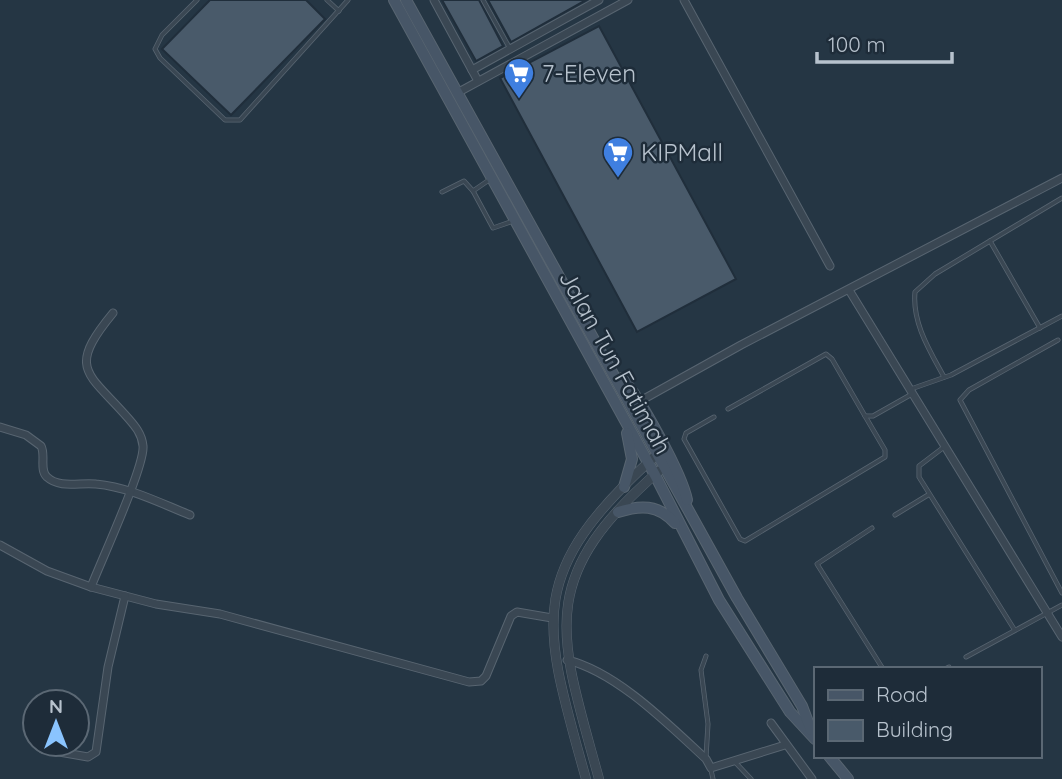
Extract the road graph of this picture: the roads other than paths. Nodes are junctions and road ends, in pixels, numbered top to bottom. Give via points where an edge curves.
1 (197, 0) edge
2 (327, 0) edge
3 (348, 0) edge
4 (394, 0) edge
5 (406, 0) edge
6 (434, 0) edge
7 (483, 0) edge
8 (599, 0) edge
9 (628, 0) edge
10 (684, 0) edge
11 (339, 11) junction
12 (510, 49) junction
13 (472, 70) junction
14 (478, 82) junction
15 (457, 93) junction
16 (1062, 178) edge
17 (491, 179) junction
18 (473, 191) junction
19 (442, 192) dead end
20 (1062, 198) edge
21 (515, 220) junction
22 (990, 241) junction
23 (830, 267) dead end
24 (849, 290) junction
25 (113, 313) dead end
26 (1062, 316) edge
27 (1040, 328) junction
28 (1058, 340) dead end
29 (615, 375) junction
30 (944, 377) junction
31 (913, 391) junction
32 (642, 400) junction
33 (728, 409) dead end
34 (622, 416) junction
35 (865, 416) junction
36 (714, 417) dead end
37 (0, 427) edge
38 (945, 446) junction
39 (652, 459) junction
40 (659, 471) junction
41 (624, 487) junction
42 (128, 491) junction
43 (928, 495) junction
44 (688, 510) junction
45 (618, 512) junction
46 (190, 515) dead end
47 (895, 515) dead end
48 (872, 528) dead end
49 (682, 530) junction
50 (0, 545) edge
51 (91, 587) junction
52 (1062, 593) edge
53 (125, 596) junction
54 (1062, 605) edge
55 (1047, 614) junction
56 (552, 618) junction
57 (1014, 629) junction
58 (1062, 637) edge
59 (706, 656) dead end
60 (966, 657) dead end
61 (567, 660) junction
62 (882, 667) edge
63 (771, 723) dead end
64 (814, 738) edge
65 (785, 745) junction
66 (91, 755) edge
67 (831, 758) edge
68 (706, 759) junction
69 (734, 761) junction
70 (711, 768) junction
71 (586, 779) edge
72 (599, 779) edge
73 (713, 779) edge
74 (751, 779) edge
75 (812, 779) edge
76 (848, 779) edge

1 - 11 lane via 162,35 155,49 225,120 232,121 240,120
2 - 11 lane
3 - 11 lane
4 - 17 main road, Jalan Tun Fatimah
5 - 15 main road, Jalan Tun Fatimah
6 - 13 street
7 - 12 lane
8 - 12 street
9 - 14 street
10 - 23 street
12 - 13 street
13 - 14 street
14 - 15 street
15 - 29 main road, Jalan Tun Fatimah
16 - 24 street
17 - 18 lane
17 - 21 main road, Jalan Tun Fatimah
18 - 19 lane via 459,181
18 - 21 lane via 493,228
20 - 22 lane
21 - 34 main road, Jalan Tun Fatimah
22 - 27 lane
22 - 30 lane via 935,274 915,292 914,307 923,335
24 - 31 street
24 - 32 street
25 - 42 street via 91,344 86,370 91,382 141,435 141,460
26 - 27 lane
27 - 30 lane
28 - 52 lane via 969,390 960,400
29 - 32 main road
29 - 39 main road, Jalan Tun Fatimah
30 - 31 lane
31 - 35 lane via 873,416
31 - 38 street
32 - 44 main road via 644,412 679,475
33 - 35 lane via 826,354
34 - 39 main road, Jalan Tun Fatimah
34 - 41 main road via 632,459
35 - 36 lane via 885,457 745,541 740,540 684,439 686,433
37 - 42 street via 26,435 41,446 46,477
38 - 43 lane via 917,471
38 - 55 street
39 - 40 main road, Jalan Tun Fatimah
39 - 41 street
40 - 44 main road, Jalan Tun Fatimah
40 - 45 street
40 - 49 main road, Jalan Tun Fatimah
41 - 56 street via 571,552
42 - 46 street
42 - 51 street
43 - 47 lane
43 - 57 lane
44 - 64 main road, Jalan Tun Fatimah via 802,706
45 - 49 main road via 653,507
45 - 61 street via 586,554 572,582 565,613
48 - 62 lane via 817,564
49 - 64 main road, Jalan Tun Fatimah via 719,600 789,712
50 - 51 street via 47,571
51 - 53 street
53 - 56 street via 220,614 475,682 486,676 511,616 517,612
53 - 66 street via 108,667 96,752
54 - 55 lane
55 - 57 lane
55 - 58 street
56 - 71 street via 555,661
57 - 60 lane
59 - 68 lane via 701,670 708,724
61 - 68 street via 595,670 642,703
61 - 72 street
63 - 65 street
65 - 69 street
65 - 75 street
67 - 76 main road
68 - 70 street
69 - 70 street
69 - 74 lane
70 - 73 lane

